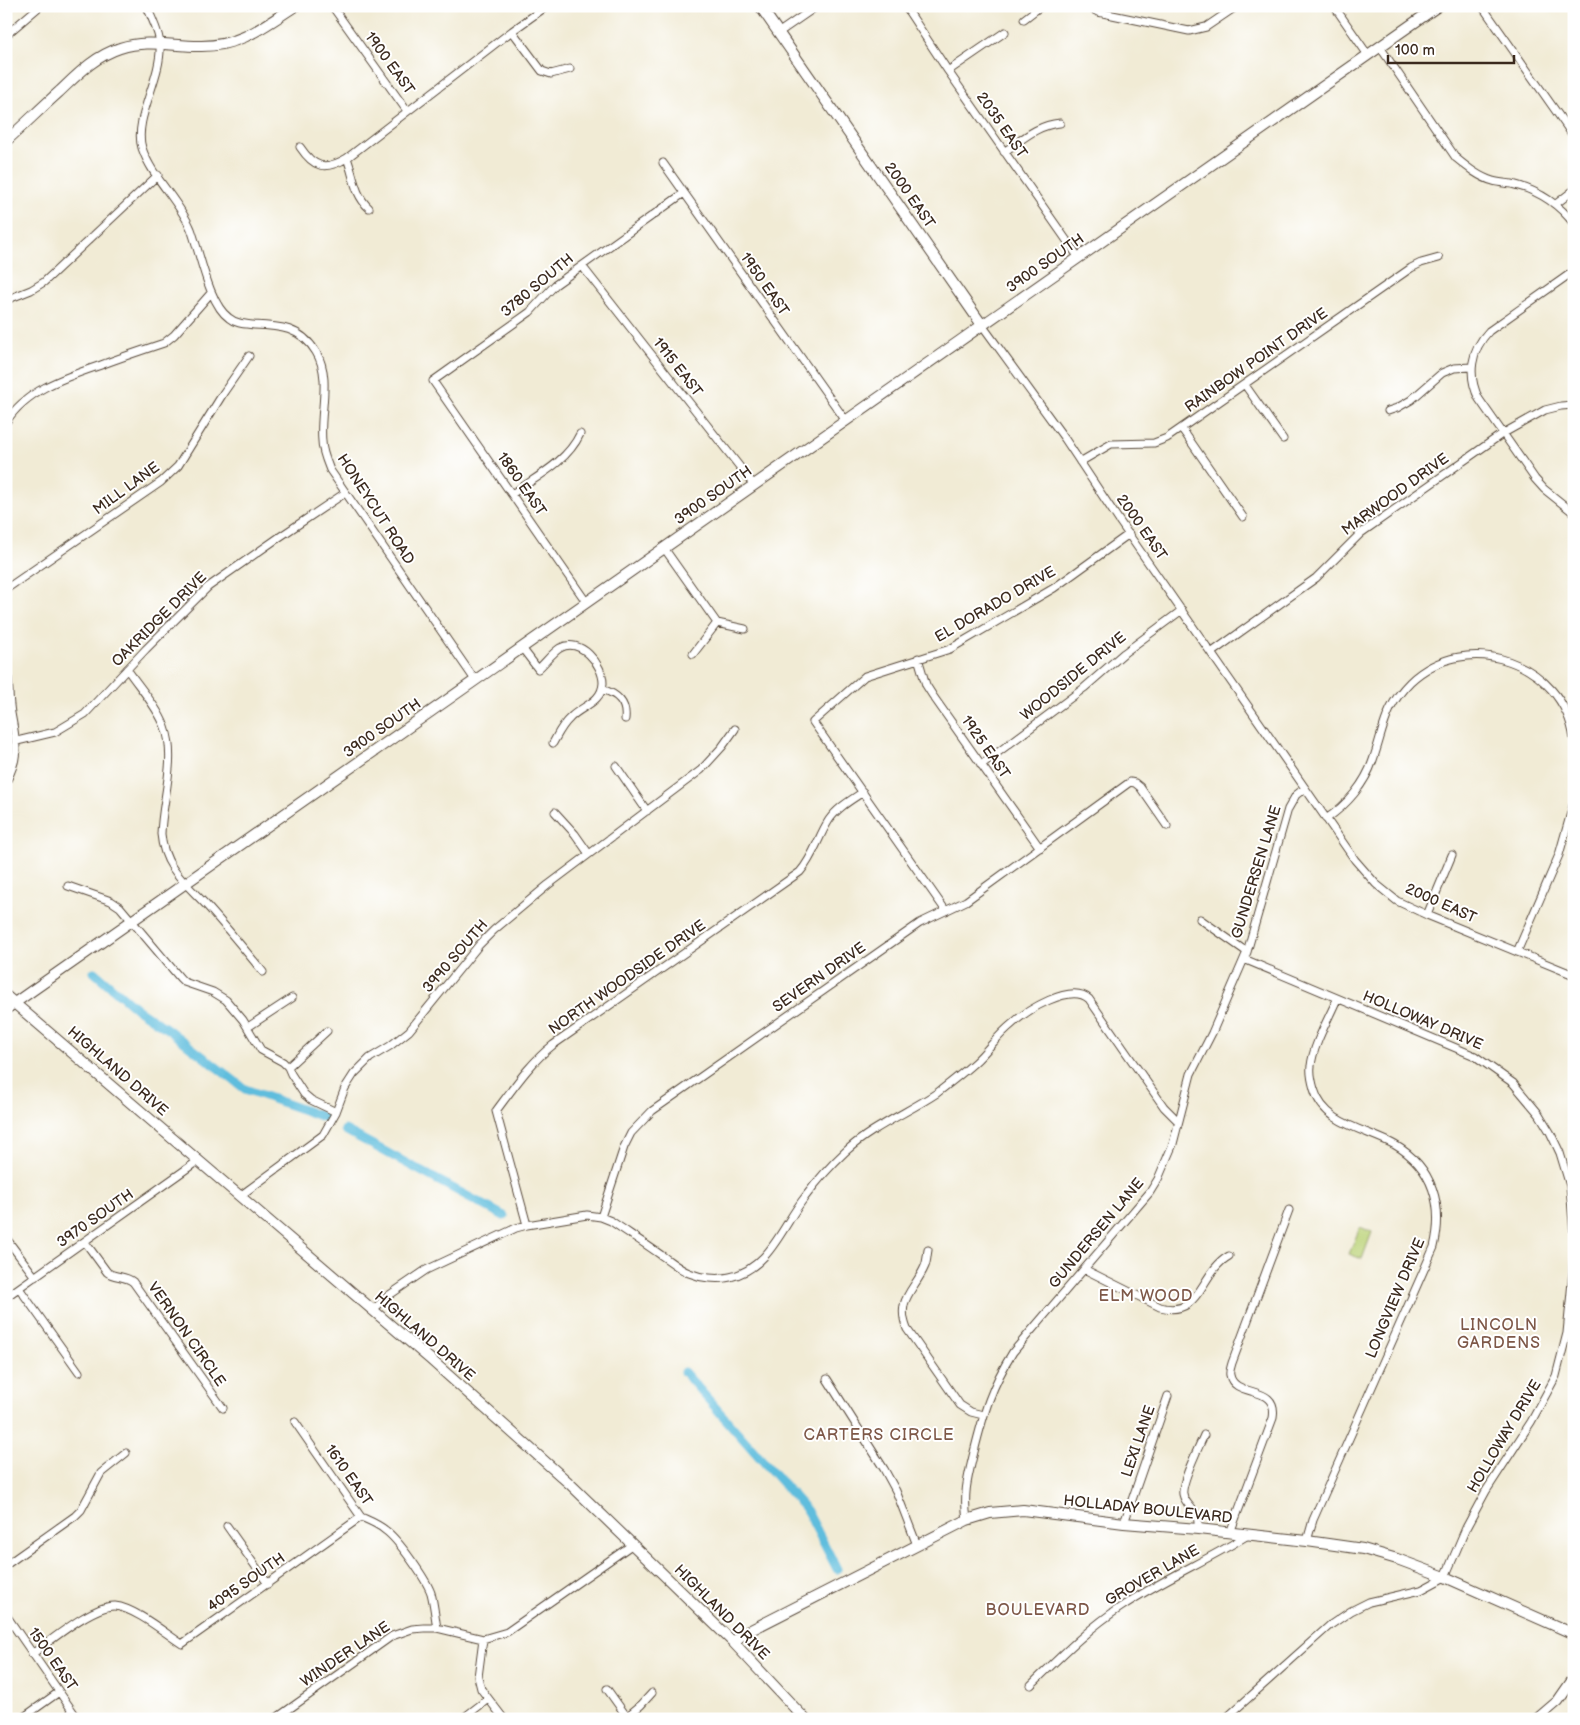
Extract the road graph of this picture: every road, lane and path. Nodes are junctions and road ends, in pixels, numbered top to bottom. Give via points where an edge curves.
1 (40, 6) edge
2 (147, 6) edge
3 (295, 6) edge
4 (332, 6) edge
5 (547, 6) edge
6 (760, 6) edge
7 (816, 6) edge
8 (905, 6) edge
9 (1041, 6) edge
10 (1086, 6) edge
11 (1237, 6) edge
12 (1334, 6) edge
13 (1438, 6) edge
14 (1482, 6) edge
15 (1024, 19) dead end
16 (512, 31) junction
17 (778, 32) junction
18 (1005, 32) dead end
19 (6, 35) edge
20 (160, 44) junction
21 (1380, 47) junction
22 (1368, 55) junction
23 (570, 69) dead end
24 (948, 71) junction
25 (407, 111) junction
26 (1060, 123) dead end
27 (1574, 137) edge
28 (6, 141) edge
29 (300, 147) dead end
30 (1004, 152) junction
31 (347, 158) junction
32 (663, 163) dead end
33 (158, 176) junction
34 (1574, 190) edge
35 (684, 193) junction
36 (1556, 204) junction
37 (369, 208) dead end
38 (1574, 224) edge
39 (1079, 258) junction
40 (1439, 258) dead end
41 (582, 266) junction
42 (1574, 271) edge
43 (211, 293) junction
44 (6, 300) edge
45 (982, 325) junction
46 (249, 356) dead end
47 (1472, 367) junction
48 (433, 381) joint
49 (1245, 384) junction
50 (1574, 406) edge
51 (1388, 411) dead end
52 (846, 421) junction
53 (6, 422) edge
54 (1182, 428) junction
55 (580, 434) dead end
56 (1502, 434) junction
57 (1283, 439) dead end
58 (1080, 462) junction
59 (754, 485) junction
60 (345, 493) junction
61 (512, 494) junction
62 (1574, 513) edge
63 (1243, 517) dead end
64 (1129, 534) junction
65 (664, 548) junction
66 (6, 589) edge
67 (587, 603) junction
68 (1182, 610) junction
69 (717, 624) junction
70 (745, 629) dead end
71 (522, 648) junction
72 (1211, 653) junction
73 (693, 654) dead end
74 (918, 658) junction
75 (127, 669) junction
76 (6, 672) edge
77 (475, 680) junction
78 (602, 689) junction
79 (624, 719) dead end
80 (736, 729) dead end
81 (17, 740) junction
82 (1574, 740) edge
83 (553, 743) dead end
84 (981, 765) junction
85 (616, 766) dead end
86 (6, 782) edge
87 (1305, 788) junction
88 (863, 792) junction
89 (1574, 802) edge
90 (647, 811) junction
91 (555, 812) dead end
92 (1326, 818) junction
93 (1167, 826) dead end
94 (1040, 848) junction
95 (589, 854) junction
96 (1452, 855) dead end
97 (184, 884) junction
98 (68, 886) dead end
99 (946, 911) junction
100 (1427, 915) junction
101 (1200, 919) dead end
102 (132, 920) junction
103 (1518, 952) junction
104 (1245, 955) junction
105 (263, 972) dead end
106 (1574, 975) edge
107 (6, 996) edge
108 (292, 998) dead end
109 (1337, 999) junction
110 (10, 1006) edge
111 (248, 1027) junction
112 (328, 1031) dead end
113 (288, 1067) junction
114 (336, 1112) junction
115 (1178, 1121) junction
116 (199, 1160) junction
117 (240, 1196) junction
118 (1289, 1210) dead end
119 (601, 1217) junction
120 (526, 1225) junction
121 (1574, 1236) edge
122 (6, 1238) edge
123 (85, 1242) junction
124 (1574, 1245) edge
125 (928, 1250) dead end
126 (1229, 1256) dead end
127 (1084, 1269) junction
128 (35, 1277) junction
129 (19, 1288) junction
130 (6, 1297) edge
131 (373, 1310) junction
132 (79, 1372) dead end
133 (827, 1378) dead end
134 (1168, 1396) dead end
135 (223, 1408) dead end
136 (983, 1415) junction
137 (295, 1422) dead end
138 (1204, 1434) dead end
139 (126, 1453) dead end
140 (361, 1517) junction
141 (967, 1520) junction
142 (1124, 1523) junction
143 (227, 1526) dead end
144 (1198, 1529) junction
145 (1230, 1533) junction
146 (1248, 1535) junction
147 (1307, 1541) junction
148 (633, 1544) junction
149 (917, 1544) junction
150 (6, 1565) edge
151 (1444, 1577) junction
152 (268, 1584) junction
153 (6, 1615) edge
154 (437, 1628) junction
155 (1574, 1634) edge
156 (483, 1638) junction
157 (733, 1642) junction
158 (32, 1654) junction
159 (1574, 1678) edge
160 (1031, 1685) dead end
161 (607, 1689) dead end
162 (59, 1692) junction
163 (652, 1693) dead end
164 (488, 1699) junction
165 (626, 1718) edge
166 (21, 1719) edge
167 (78, 1719) edge
168 (275, 1719) edge
169 (462, 1719) edge
170 (504, 1719) edge
171 (805, 1719) edge
172 (1225, 1719) edge
173 (1536, 1719) edge

1 - 19 street
2 - 20 street, HONEYCUT ROAD
3 - 20 main road via 253,34 227,44
4 - 25 street, 1900 EAST
5 - 16 street
6 - 17 main road, 2000 EAST
7 - 17 street
8 - 24 street, 2035 EAST
9 - 15 street
10 - 11 street via 1098,12 1189,31 1206,27
12 - 22 street
13 - 21 main road, 3900 SOUTH
14 - 27 street
16 - 23 street via 542,71 552,74
16 - 25 street
17 - 45 main road, 2000 EAST
18 - 24 street
20 - 28 main road via 121,47 108,52 90,64
20 - 33 street, HONEYCUT ROAD via 159,65 140,134 142,148
21 - 22 main road, 3900 SOUTH
21 - 36 street via 1456,158 1492,181 1526,189
22 - 39 main road, 3900 SOUTH
24 - 30 street, 2035 EAST
25 - 31 street
26 - 30 street via 1038,128
29 - 31 street via 307,158 323,167
30 - 39 street, 2035 EAST
31 - 37 street via 357,192
32 - 35 street, 1950 EAST
33 - 43 street, HONEYCUT ROAD via 187,221
33 - 44 street via 44,282
34 - 36 street
35 - 41 street, 3780 SOUTH
35 - 52 street, 1950 EAST
36 - 38 street
39 - 45 main road, 3900 SOUTH
40 - 49 street, RAINBOW POINT DRIVE via 1411,268
41 - 48 street, 3780 SOUTH via 555,285 530,312
41 - 59 street, 1915 EAST
42 - 47 street via 1489,331 1476,351
43 - 53 street via 164,343 54,382 31,396
43 - 60 street, HONEYCUT ROAD via 219,308 234,322 289,328 316,352 323,377 323,451 330,470
45 - 52 main road, 3900 SOUTH
45 - 58 street, 2000 EAST
46 - 66 street, MILL LANE via 178,466 167,477
47 - 51 street via 1448,370 1411,400
47 - 56 street via 1476,393
48 - 61 street, 1860 EAST
49 - 54 street, RAINBOW POINT DRIVE
49 - 57 street
50 - 56 street, MARWOOD DRIVE via 1545,410
52 - 59 main road, 3900 SOUTH
54 - 58 street, RAINBOW POINT DRIVE via 1154,443 1111,444
54 - 63 street
55 - 61 street via 566,456
56 - 62 street via 1540,484
56 - 72 street, MARWOOD DRIVE via 1361,533 1311,582
58 - 64 street, 2000 EAST
59 - 65 main road, 3900 SOUTH
60 - 75 street, OAKRIDGE DRIVE via 208,587
60 - 77 street, HONEYCUT ROAD
61 - 67 street, 1860 EAST
64 - 68 street, 2000 EAST
64 - 74 street, EL DORADO DRIVE via 1026,605 950,649
65 - 67 main road, 3900 SOUTH
65 - 69 street
67 - 71 main road, 3900 SOUTH
68 - 72 street, 2000 EAST
68 - 84 street, WOODSIDE DRIVE
69 - 70 street
69 - 73 street
71 - 77 main road, 3900 SOUTH
71 - 78 street via 538,670 559,648 582,648 600,670
72 - 87 street, 2000 EAST
74 - 84 street, 1925 EAST via 926,685
74 - 88 street, EL DORADO DRIVE via 864,676 813,722
75 - 81 street, OAKRIDGE DRIVE via 85,714 70,724 55,732
75 - 97 street via 157,712 168,736 170,760 161,839 167,859
76 - 81 street
77 - 97 main road, 3900 SOUTH
78 - 79 street via 620,699 625,709
78 - 83 street via 595,701 567,721
80 - 90 street, 3990 SOUTH via 709,763
81 - 86 street
82 - 92 street via 1566,712 1542,680 1504,660 1473,655 1452,658 1429,668 1410,682 1394,702 1363,782 1339,810
84 - 94 street, 1925 EAST
85 - 90 street
87 - 92 street, 2000 EAST
87 - 104 street, GUNDERSEN LANE via 1296,795 1288,809
88 - 99 street, EL DORADO DRIVE
88 - 120 street, NORTH WOODSIDE DRIVE via 830,820 800,872 553,1045 522,1075 496,1111
89 - 103 street via 1558,855
90 - 95 street, 3990 SOUTH
91 - 95 street
92 - 100 street, 2000 EAST via 1376,884 1397,901
93 - 94 street, SEVERN DRIVE via 1133,782 1123,786
94 - 99 street, SEVERN DRIVE via 966,901
95 - 114 street, 3990 SOUTH via 533,897 479,945 409,1031 370,1058 354,1074 341,1095
96 - 100 street
97 - 102 main road, 3900 SOUTH
97 - 105 street
98 - 102 street via 116,904
99 - 119 street, SEVERN DRIVE via 920,923 652,1111 632,1133 624,1148
100 - 103 street, 2000 EAST
101 - 104 street, HOLLOWAY DRIVE
102 - 110 main road, 3900 SOUTH
102 - 111 street via 180,978 226,1000
103 - 106 street, 2000 EAST
104 - 109 street, HOLLOWAY DRIVE
104 - 115 street, GUNDERSEN LANE via 1191,1074
107 - 110 main road, HIGHLAND DRIVE
108 - 111 street
109 - 121 street, HOLLOWAY DRIVE via 1475,1056 1513,1083 1539,1114 1560,1152 1570,1186
109 - 147 street, LONGVIEW DRIVE via 1311,1066 1315,1093 1332,1116 1409,1154 1429,1180 1439,1214 1434,1247 1313,1520
110 - 116 main road, HIGHLAND DRIVE
111 - 113 street via 261,1050
112 - 113 street
113 - 114 street via 306,1097
114 - 117 street, 3990 SOUTH via 324,1136
115 - 119 street via 1164,1107 1089,998 1072,993 1025,1013 962,1074 846,1151 804,1198 772,1249 743,1273 713,1279 689,1273
115 - 127 street, GUNDERSEN LANE via 1173,1144 1158,1180
116 - 117 main road, HIGHLAND DRIVE
116 - 123 street, 3970 SOUTH
117 - 131 main road, HIGHLAND DRIVE
118 - 145 street via 1232,1363 1230,1374 1233,1382 1264,1396 1272,1401 1275,1408
119 - 120 street via 587,1215
120 - 131 street via 426,1270
122 - 128 street
123 - 128 street, 3970 SOUTH
123 - 135 street, VERNON CIRCLE via 111,1276 125,1277 133,1282
124 - 151 street, HOLLOWAY DRIVE via 1567,1332 1556,1376 1486,1492
125 - 136 street via 924,1266 904,1302 904,1322 960,1405
126 - 127 street via 1215,1266 1191,1302 1172,1310
127 - 136 street, GUNDERSEN LANE via 1013,1352 999,1374
128 - 129 street, 3970 SOUTH
129 - 130 street, 3970 SOUTH
129 - 132 street
131 - 148 main road, HIGHLAND DRIVE
133 - 149 street via 884,1469
134 - 142 street, LEXI LANE
136 - 141 street, GUNDERSEN LANE via 965,1490
137 - 140 street, 1610 EAST
138 - 144 street via 1183,1489 1185,1498 1198,1516
139 - 150 street via 101,1473 75,1516
140 - 152 street, 4095 SOUTH
140 - 154 street, 1610 EAST via 374,1522 393,1537 429,1588
141 - 142 main road, HOLLADAY BOULEVARD via 1023,1510
141 - 149 main road, HOLLADAY BOULEVARD
142 - 144 main road, HOLLADAY BOULEVARD
143 - 152 street
144 - 145 main road, HOLLADAY BOULEVARD
145 - 146 main road, HOLLADAY BOULEVARD
146 - 147 main road, HOLLADAY BOULEVARD
146 - 160 street, GROVER LANE via 1119,1608 1088,1631
147 - 151 main road, HOLLADAY BOULEVARD via 1363,1549
148 - 156 street via 507,1632
148 - 157 main road, HIGHLAND DRIVE
149 - 157 main road, HOLLADAY BOULEVARD
151 - 155 main road, HOLLADAY BOULEVARD
151 - 172 street via 1421,1590 1369,1602 1351,1610
152 - 158 street, 4095 SOUTH via 182,1644 147,1620 116,1606 92,1612
153 - 158 street, 1500 EAST
154 - 156 street, WINDER LANE
154 - 168 street, WINDER LANE via 412,1629 392,1636
156 - 164 street via 478,1677
157 - 171 main road, HIGHLAND DRIVE
158 - 162 street, 1500 EAST
159 - 173 main road via 1558,1701
161 - 165 street
162 - 166 street
162 - 167 street, 1500 EAST
163 - 165 street
164 - 169 street
164 - 170 street

